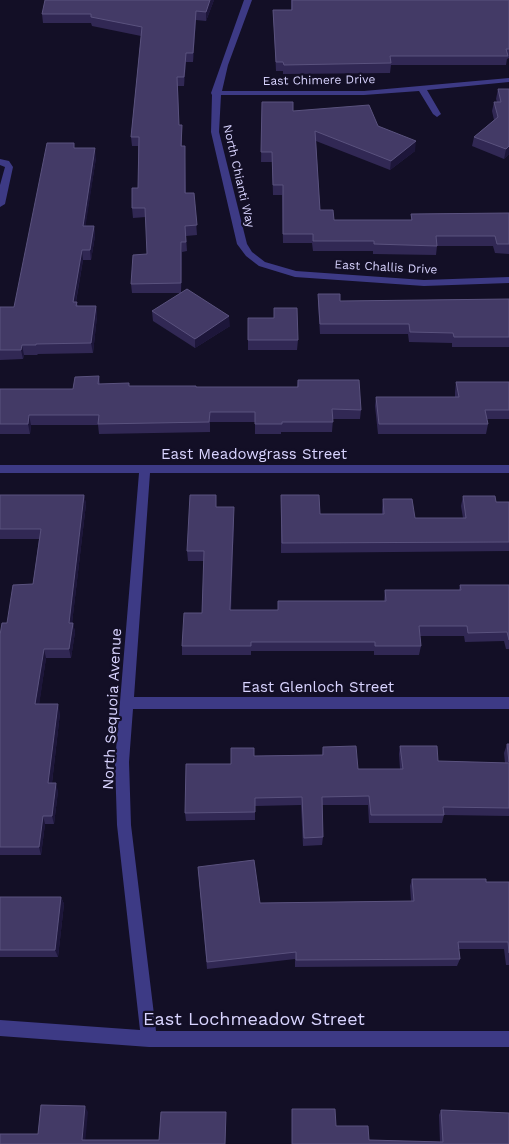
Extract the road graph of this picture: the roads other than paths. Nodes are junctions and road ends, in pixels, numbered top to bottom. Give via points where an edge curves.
1 (248, 0) edge
2 (509, 80) edge
3 (422, 88) junction
4 (215, 93) junction
5 (437, 114) dead end
6 (0, 162) edge
7 (0, 204) edge
8 (262, 264) joint
9 (509, 280) edge
10 (0, 469) edge
11 (145, 469) junction
12 (509, 469) edge
13 (509, 703) edge
14 (126, 704) junction
15 (0, 1028) edge
16 (149, 1039) junction
17 (509, 1039) edge

1 - 4 street, North Chianti Way
2 - 3 street, East Chimere Drive
3 - 4 street, East Chimere Drive via 364,93
3 - 5 street
4 - 8 street, North Chianti Way via 215,132 242,244
6 - 7 street via 9,167
8 - 9 street, East Challis Drive via 294,274 424,283
10 - 11 street, East Meadowgrass Street
11 - 12 street, East Meadowgrass Street
11 - 14 street, North Sequoia Avenue
13 - 14 street, East Glenloch Street
14 - 16 street, North Sequoia Avenue via 122,762 124,825
15 - 16 street, East Lochmeadow Street
16 - 17 street, East Lochmeadow Street

